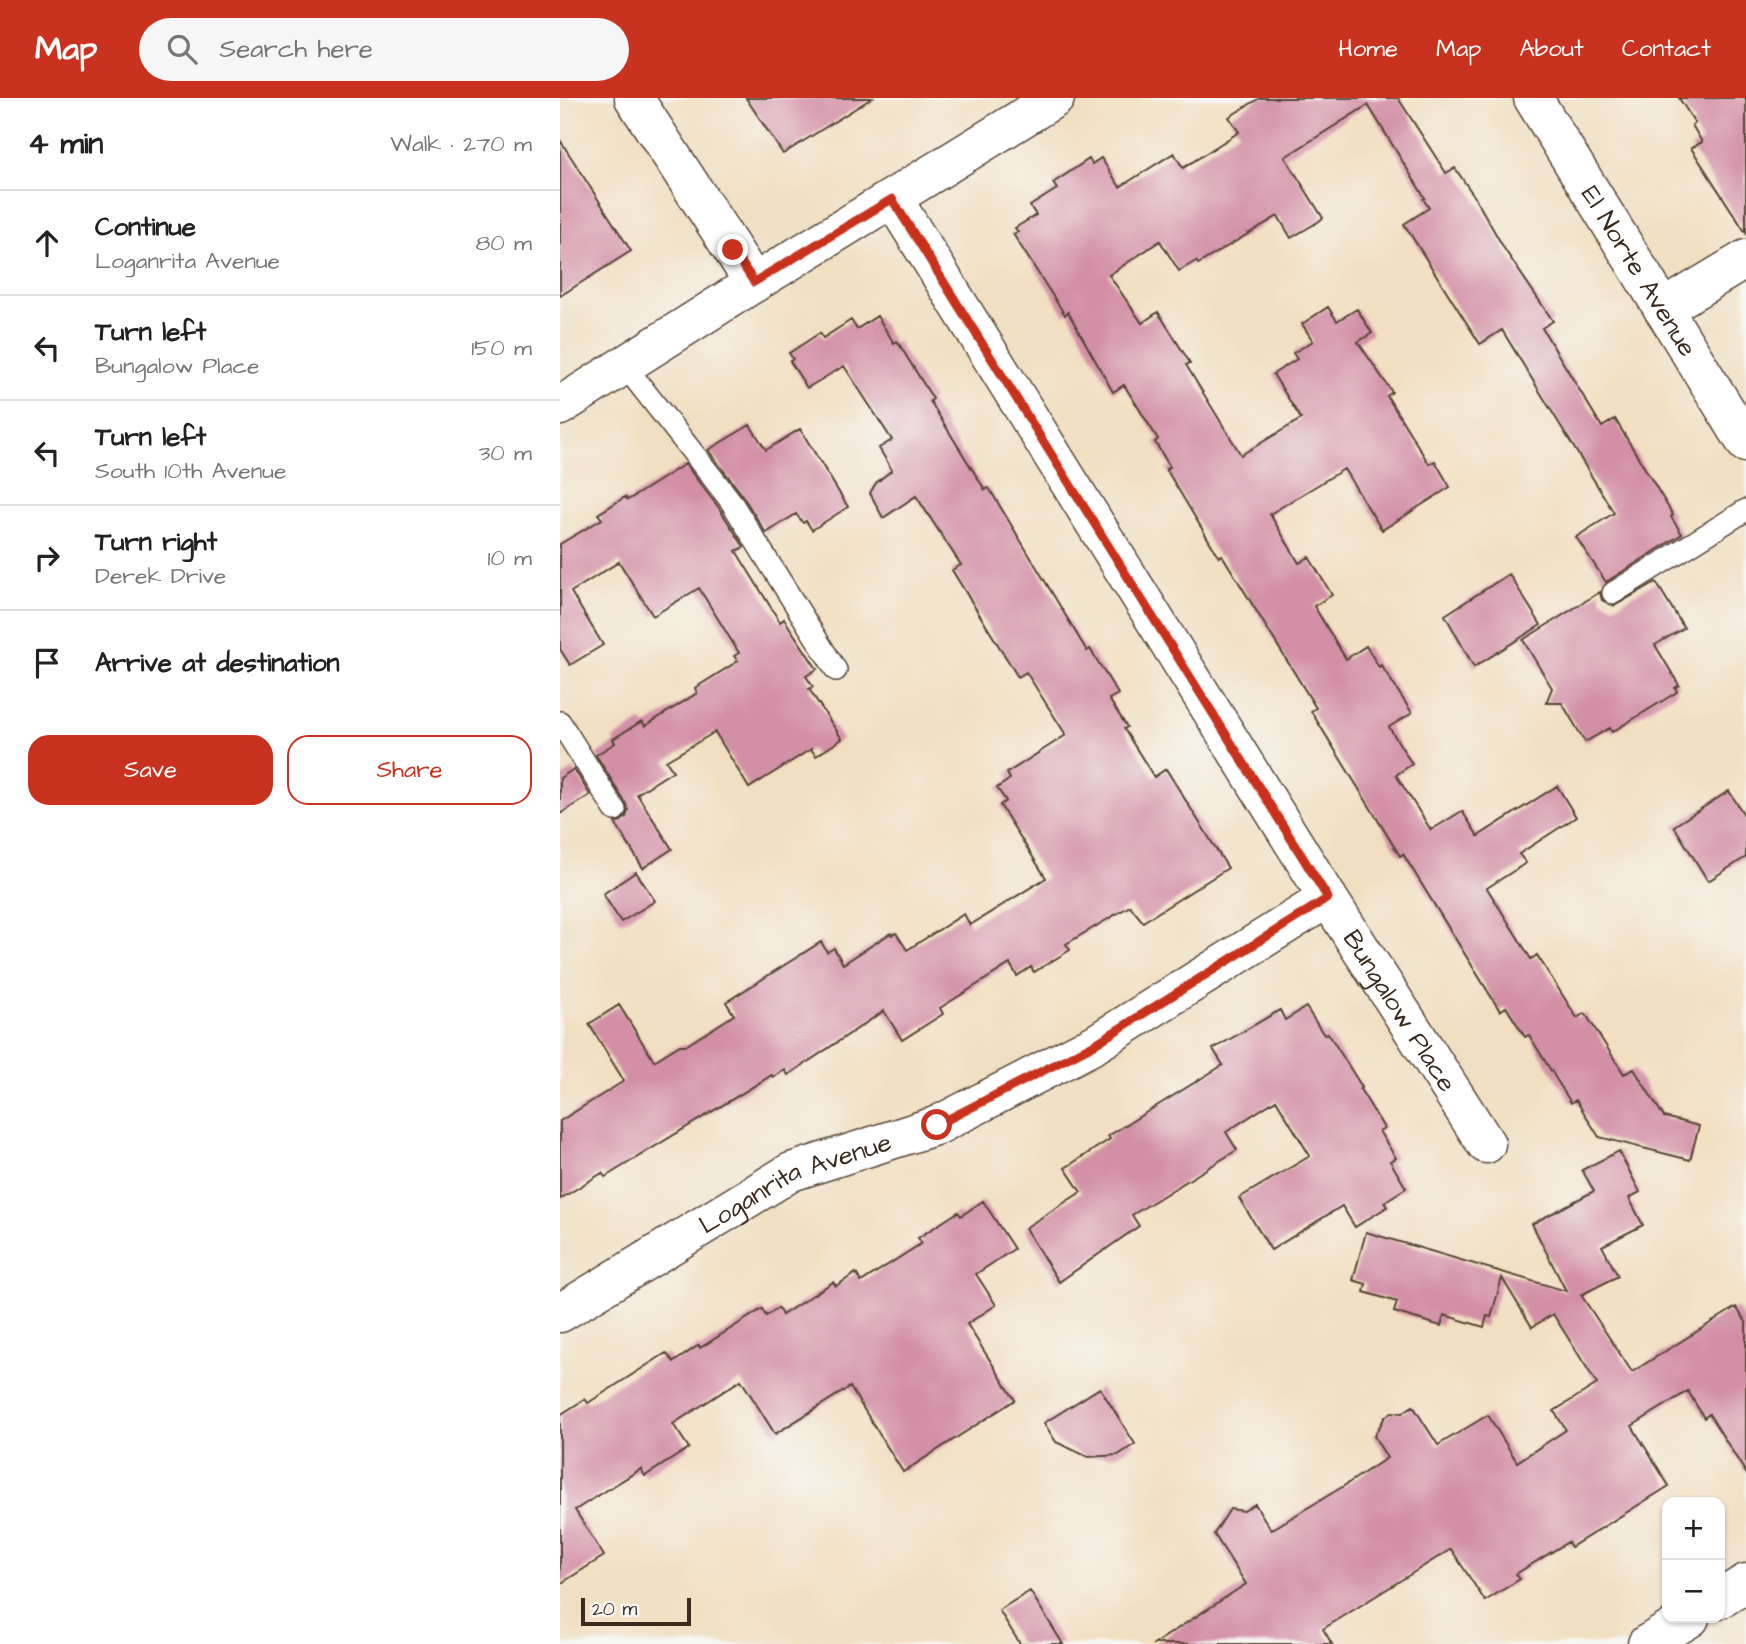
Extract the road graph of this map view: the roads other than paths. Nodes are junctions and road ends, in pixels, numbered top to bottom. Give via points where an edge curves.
1 (634, 98) edge
2 (1055, 98) edge
3 (1533, 98) edge
4 (892, 199) junction
5 (1746, 259) edge
6 (754, 282) junction
7 (1663, 309) junction
8 (625, 366) junction
9 (560, 406) edge
10 (1746, 443) edge
11 (1746, 510) edge
12 (1614, 593) dead end
13 (836, 670) dead end
14 (560, 722) edge
15 (615, 810) dead end
16 (1328, 898) junction
17 (1486, 1144) dead end
18 (560, 1313) edge
19 (1746, 1583) edge
20 (1725, 1596) edge
21 (1682, 1623) edge
22 (1647, 1644) edge

1 - 6 street
2 - 4 street
3 - 7 street, El Norte Avenue
4 - 6 street
4 - 16 street, Bungalow Place
5 - 7 street
6 - 8 street
7 - 10 street, El Norte Avenue
8 - 9 street
8 - 13 lane via 730,500
11 - 12 lane
14 - 15 lane
16 - 17 street, Bungalow Place
16 - 18 street, Loganrita Avenue via 1095,1044 937,1125 791,1172
19 - 20 street
21 - 22 street

